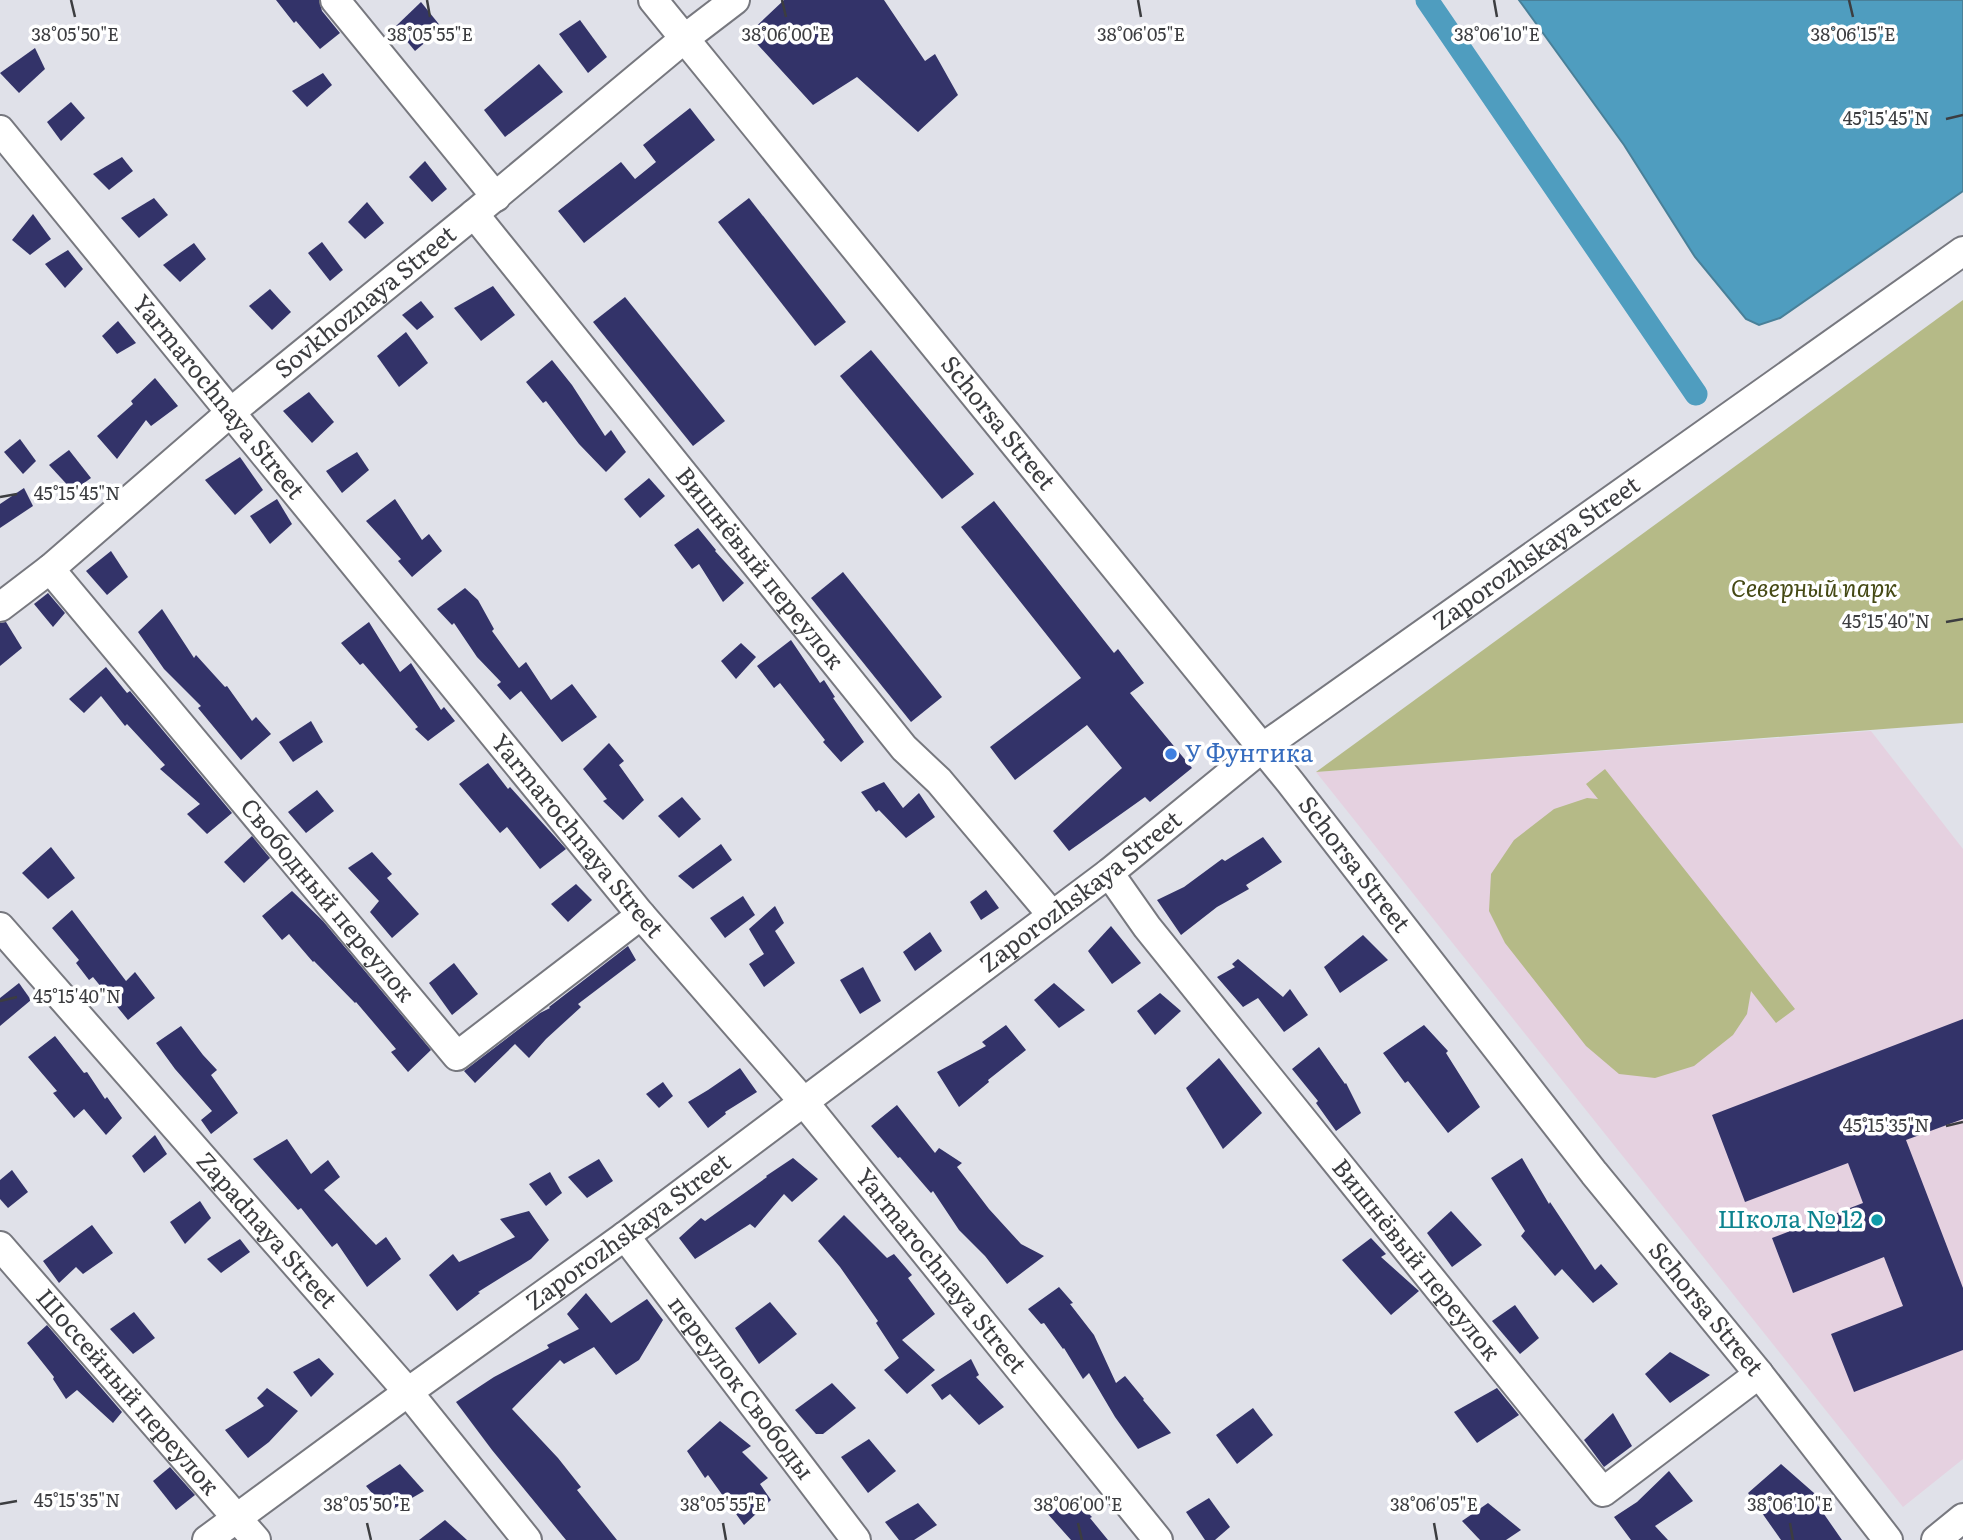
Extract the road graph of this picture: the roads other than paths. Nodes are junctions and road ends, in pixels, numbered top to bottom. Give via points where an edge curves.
1 (335, 0) edge
2 (653, 0) edge
3 (735, 0) edge
4 (684, 39) junction
5 (0, 130) edge
6 (496, 197) junction
7 (474, 215) junction
8 (1963, 251) edge
9 (231, 412) junction
10 (50, 569) junction
11 (0, 607) edge
12 (1262, 748) junction
13 (1109, 873) junction
14 (640, 915) junction
15 (1052, 915) junction
16 (0, 927) edge
17 (803, 1101) junction
18 (625, 1236) junction
19 (0, 1246) edge
20 (1759, 1374) junction
21 (408, 1392) junction
22 (238, 1518) junction
23 (1963, 1518) edge
24 (207, 1540) edge
25 (256, 1540) edge
26 (527, 1540) edge
27 (856, 1540) edge
28 (1158, 1540) edge
29 (1888, 1540) edge
30 (1936, 1540) edge

1 - 6 street
2 - 4 street, Schorsa Street
3 - 4 street, Sovkhoznaya Street
4 - 6 street, Sovkhoznaya Street
4 - 12 street, Schorsa Street
5 - 9 street, Yarmarochnaya Street
6 - 7 street, Sovkhoznaya Street
7 - 9 street, Sovkhoznaya Street
7 - 15 street, Вишнёвый переулок via 904,748 939,781
8 - 12 street, Zaporozhskaya Street
9 - 10 street, Sovkhoznaya Street
9 - 14 street, Yarmarochnaya Street
10 - 11 street, Sovkhoznaya Street
10 - 14 street, Свободный переулок via 457,1056
12 - 13 street, Zaporozhskaya Street
12 - 20 street, Schorsa Street via 1594,1173
13 - 15 street, Zaporozhskaya Street
13 - 20 street, Вишнёвый переулок via 1603,1492
14 - 17 street, Yarmarochnaya Street
15 - 17 street, Zaporozhskaya Street
16 - 21 street, Zapadnaya Street
17 - 18 street, Zaporozhskaya Street
17 - 28 street, Yarmarochnaya Street
18 - 21 street, Zaporozhskaya Street
18 - 27 street, переулок Свободы
19 - 22 street, Шоссейный переулок
20 - 29 street, Schorsa Street
21 - 22 street, Zaporozhskaya Street
21 - 26 street, Zapadnaya Street
22 - 24 street, Zaporozhskaya Street
22 - 25 street, Шоссейный переулок
23 - 30 street

